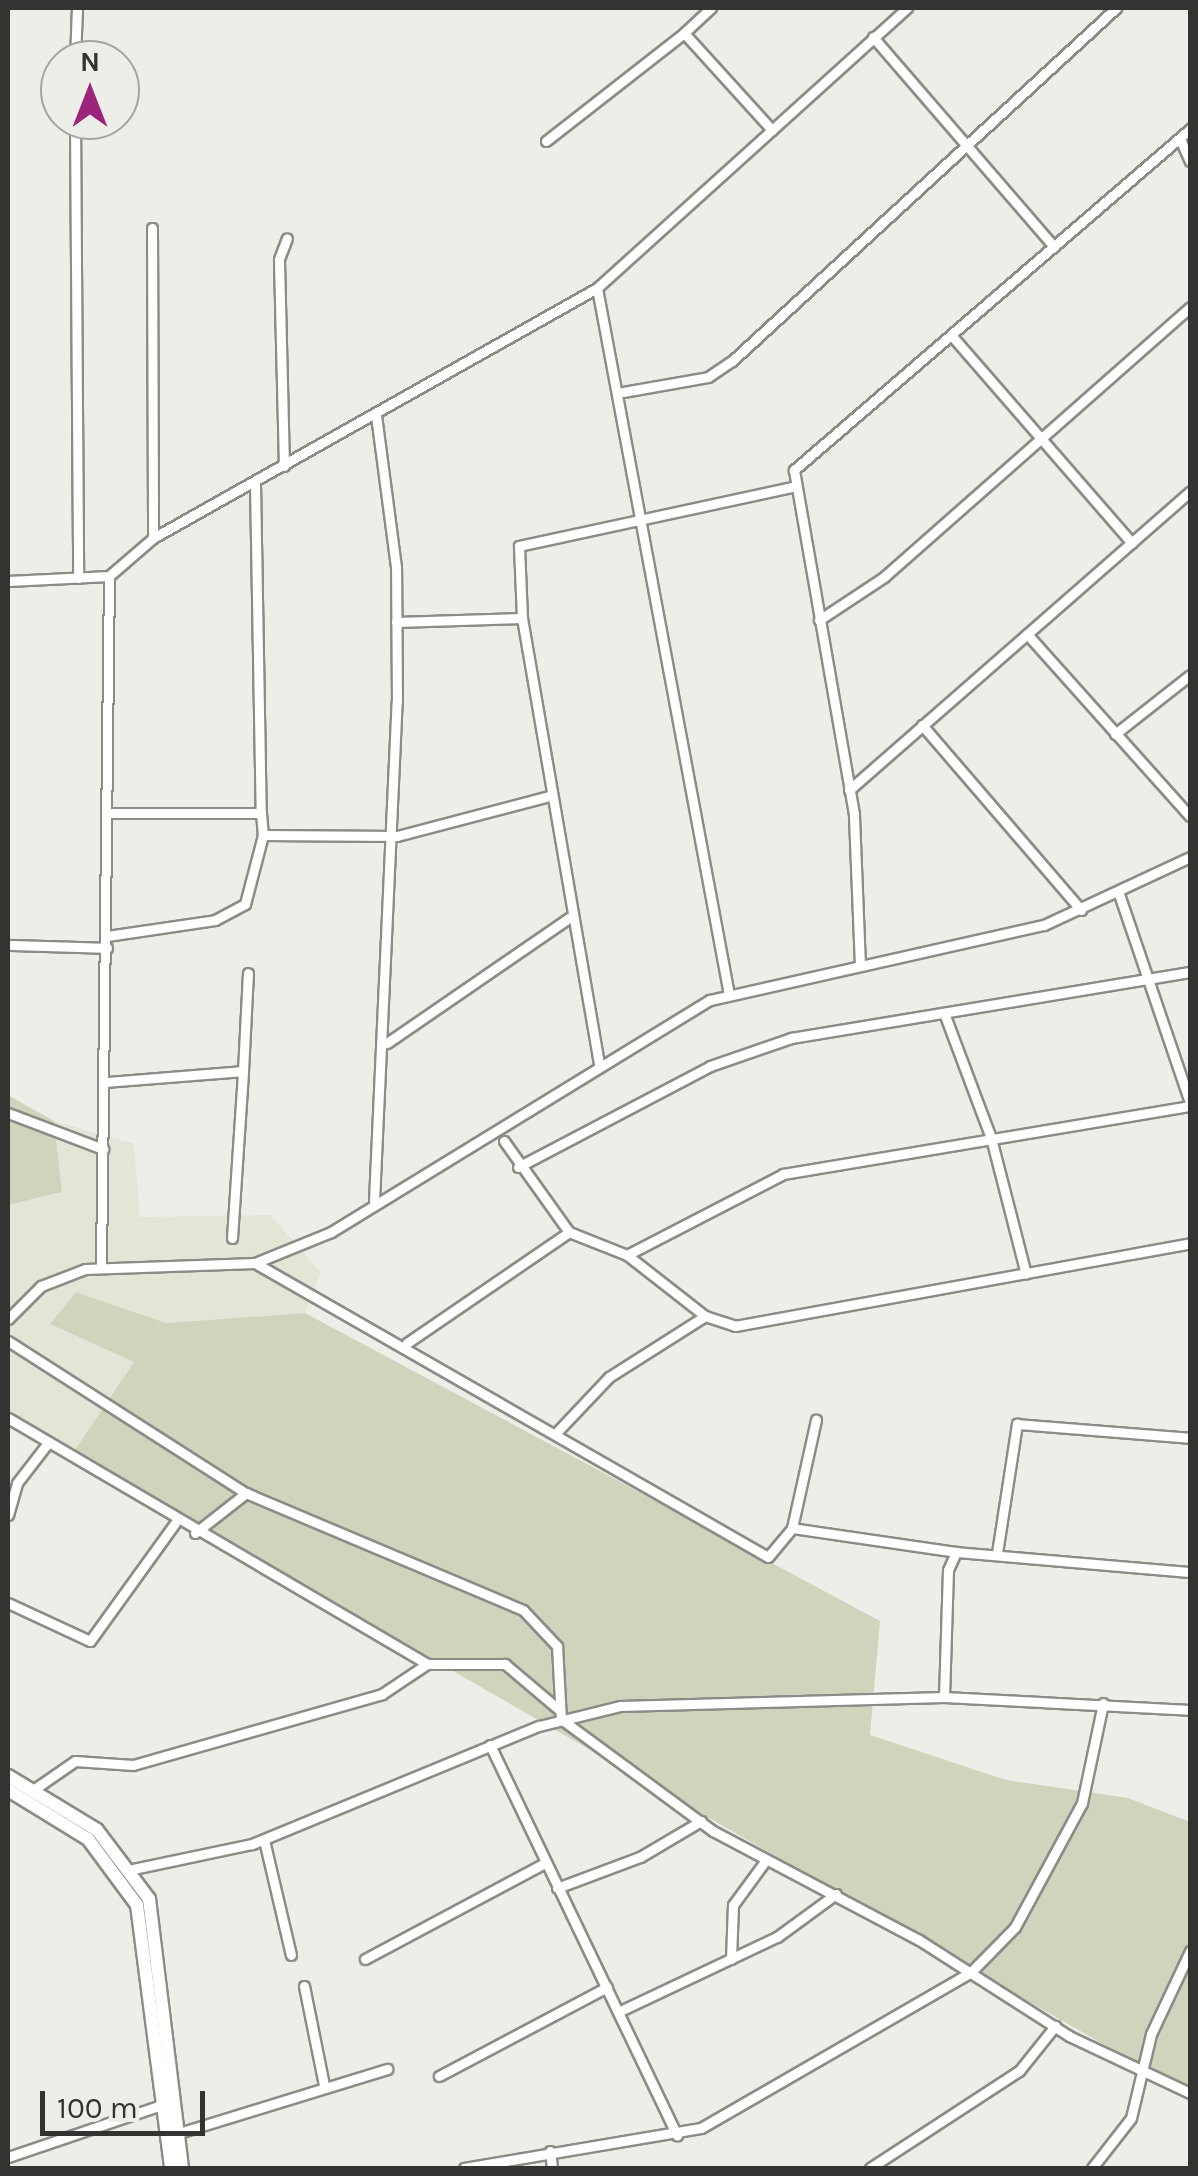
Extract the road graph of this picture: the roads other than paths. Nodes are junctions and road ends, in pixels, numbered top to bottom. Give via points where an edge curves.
1 (76, 8) edge
2 (712, 8) edge
3 (907, 8) edge
4 (1116, 8) edge
5 (684, 34) junction
6 (873, 37) junction
7 (75, 40) edge
8 (772, 130) junction
9 (1190, 130) edge
10 (1180, 139) junction
11 (75, 140) edge
12 (546, 141) dead end
13 (961, 144) junction
14 (1190, 161) edge
15 (152, 228) dead end
16 (287, 238) dead end
17 (1054, 248) junction
18 (597, 288) junction
19 (1190, 308) edge
20 (952, 336) junction
21 (624, 392) junction
22 (376, 416) junction
23 (1039, 438) junction
24 (284, 466) junction
25 (255, 483) junction
26 (793, 487) junction
27 (1190, 492) edge
28 (646, 524) junction
29 (153, 538) junction
30 (1132, 543) junction
31 (109, 576) junction
32 (78, 578) junction
33 (8, 581) edge
34 (522, 618) junction
35 (819, 620) junction
36 (396, 622) junction
37 (1027, 634) junction
38 (1190, 676) edge
39 (922, 725) junction
40 (1115, 734) junction
41 (849, 790) junction
42 (549, 796) junction
43 (112, 813) junction
44 (261, 813) junction
45 (1190, 816) edge
46 (264, 835) junction
47 (390, 835) junction
48 (1190, 857) edge
49 (1119, 894) junction
50 (1081, 910) junction
51 (569, 918) junction
52 (107, 942) junction
53 (8, 945) edge
54 (860, 966) junction
55 (1190, 972) edge
56 (248, 973) dead end
57 (1149, 977) junction
58 (730, 995) junction
59 (944, 1013) junction
60 (387, 1043) junction
61 (599, 1063) junction
62 (243, 1071) junction
63 (106, 1082) junction
64 (1190, 1105) edge
65 (8, 1113) edge
66 (991, 1138) junction
67 (504, 1141) dead end
68 (103, 1149) junction
69 (518, 1167) junction
70 (374, 1202) junction
71 (568, 1232) junction
72 (232, 1238) dead end
73 (1190, 1243) edge
74 (627, 1254) junction
75 (255, 1263) junction
76 (101, 1268) junction
77 (1026, 1274) junction
78 (705, 1316) junction
79 (8, 1318) edge
80 (8, 1340) edge
81 (408, 1343) junction
82 (8, 1418) edge
83 (816, 1420) dead end
84 (556, 1434) junction
85 (1190, 1438) edge
86 (46, 1444) junction
87 (246, 1493) junction
88 (8, 1515) edge
89 (175, 1523) junction
90 (792, 1528) junction
91 (195, 1534) junction
92 (956, 1552) junction
93 (997, 1554) junction
94 (1190, 1572) edge
95 (8, 1603) edge
96 (427, 1664) junction
97 (944, 1697) junction
98 (1103, 1703) junction
99 (1190, 1710) edge
100 (561, 1716) junction
101 (490, 1745) junction
102 (8, 1776) edge
103 (8, 1790) edge
104 (33, 1790) junction
105 (701, 1821) junction
106 (264, 1840) junction
107 (543, 1864) junction
108 (763, 1864) junction
109 (133, 1869) junction
110 (557, 1888) junction
111 (836, 1894) junction
112 (1190, 1951) edge
113 (291, 1955) dead end
114 (364, 1959) dead end
115 (731, 1959) junction
116 (970, 1973) junction
117 (304, 1986) dead end
118 (607, 1986) junction
119 (618, 2012) junction
120 (1055, 2026) junction
121 (1144, 2067) junction
122 (387, 2069) dead end
123 (439, 2076) dead end
124 (324, 2085) junction
125 (1190, 2093) edge
126 (165, 2104) junction
127 (179, 2132) junction
128 (677, 2135) junction
129 (550, 2152) junction
130 (8, 2157) edge
131 (171, 2168) edge
132 (182, 2168) edge
133 (464, 2168) edge
134 (552, 2168) edge
135 (870, 2168) edge
136 (1092, 2168) edge

1 - 7 street
2 - 5 street
3 - 6 street
4 - 13 street
5 - 8 street
5 - 12 street
6 - 8 street
6 - 13 street
8 - 18 street
9 - 10 street
10 - 14 street
10 - 17 street
11 - 32 street
13 - 17 street
13 - 21 street via 732,361 708,377
15 - 29 street
16 - 24 street via 280,260
17 - 20 street
18 - 21 street
18 - 22 street
19 - 23 street
20 - 23 street
20 - 26 street via 798,464
21 - 28 street
22 - 24 street
22 - 36 street via 387,446
23 - 30 street
23 - 35 street via 884,577
24 - 25 street
25 - 29 street
25 - 44 street
26 - 28 street
26 - 35 street
27 - 30 street
28 - 34 street via 519,546
28 - 58 street
29 - 31 street
30 - 37 street
31 - 32 street
31 - 43 street
32 - 33 street
34 - 36 street
34 - 42 street
35 - 41 street
36 - 47 street
37 - 39 street
37 - 40 street
38 - 40 street
39 - 41 street
39 - 50 street
40 - 45 street
41 - 54 street
42 - 47 street
42 - 51 street
43 - 44 street
43 - 52 street
44 - 46 street
46 - 47 street
46 - 52 street via 244,904 214,920
47 - 60 street
48 - 49 street
49 - 50 street
49 - 57 street
50 - 54 street
51 - 60 street
51 - 61 street
52 - 53 street
52 - 63 street
54 - 58 street
55 - 57 street
56 - 62 street
57 - 59 street
57 - 64 street
58 - 61 street
59 - 66 street
59 - 69 street via 744,1053
60 - 70 street
61 - 70 street
62 - 63 street
62 - 72 street
63 - 68 street
64 - 66 street
65 - 68 street
66 - 74 street via 783,1174
66 - 77 street
67 - 69 street
68 - 76 street
69 - 71 street
70 - 75 street via 330,1232
71 - 74 street
71 - 81 street
73 - 77 street
74 - 78 street
75 - 76 street
75 - 81 street
76 - 79 street via 57,1277
77 - 78 street via 770,1322
78 - 84 street via 609,1377
80 - 87 street
81 - 84 street
82 - 86 street
83 - 90 street
84 - 90 street via 768,1557
85 - 93 street via 1017,1424
86 - 88 street via 17,1483
86 - 89 street
87 - 91 street
87 - 100 street via 523,1610 557,1646
89 - 91 street
89 - 95 street via 90,1641
90 - 92 street
91 - 96 street
92 - 93 street
92 - 97 street via 948,1570
93 - 94 street
96 - 100 street via 505,1664 534,1679
96 - 104 street via 382,1694 132,1764 74,1762
97 - 98 street
97 - 100 street via 620,1706
98 - 99 street
98 - 116 street via 1076,1815 1015,1926
100 - 101 street
100 - 105 street
101 - 106 street
101 - 107 street
102 - 104 main road
103 - 126 main road via 88,1839 137,1905
104 - 109 main road via 96,1830
105 - 108 street
105 - 110 street via 640,1857
106 - 109 street
106 - 113 street
107 - 110 street
107 - 114 street
108 - 111 street
108 - 115 street via 734,1904
109 - 127 main road via 148,1899 168,2003
110 - 118 street
111 - 115 street
111 - 116 street
112 - 121 street
115 - 119 street
116 - 120 street
116 - 128 street
117 - 124 street
118 - 119 street
118 - 123 street
119 - 128 street
120 - 121 street
120 - 135 street via 1019,2071
121 - 125 street
121 - 136 street via 1131,2118
122 - 124 street
124 - 127 street
126 - 130 street
126 - 131 main road
127 - 132 main road
128 - 129 street
129 - 133 street
129 - 134 street

